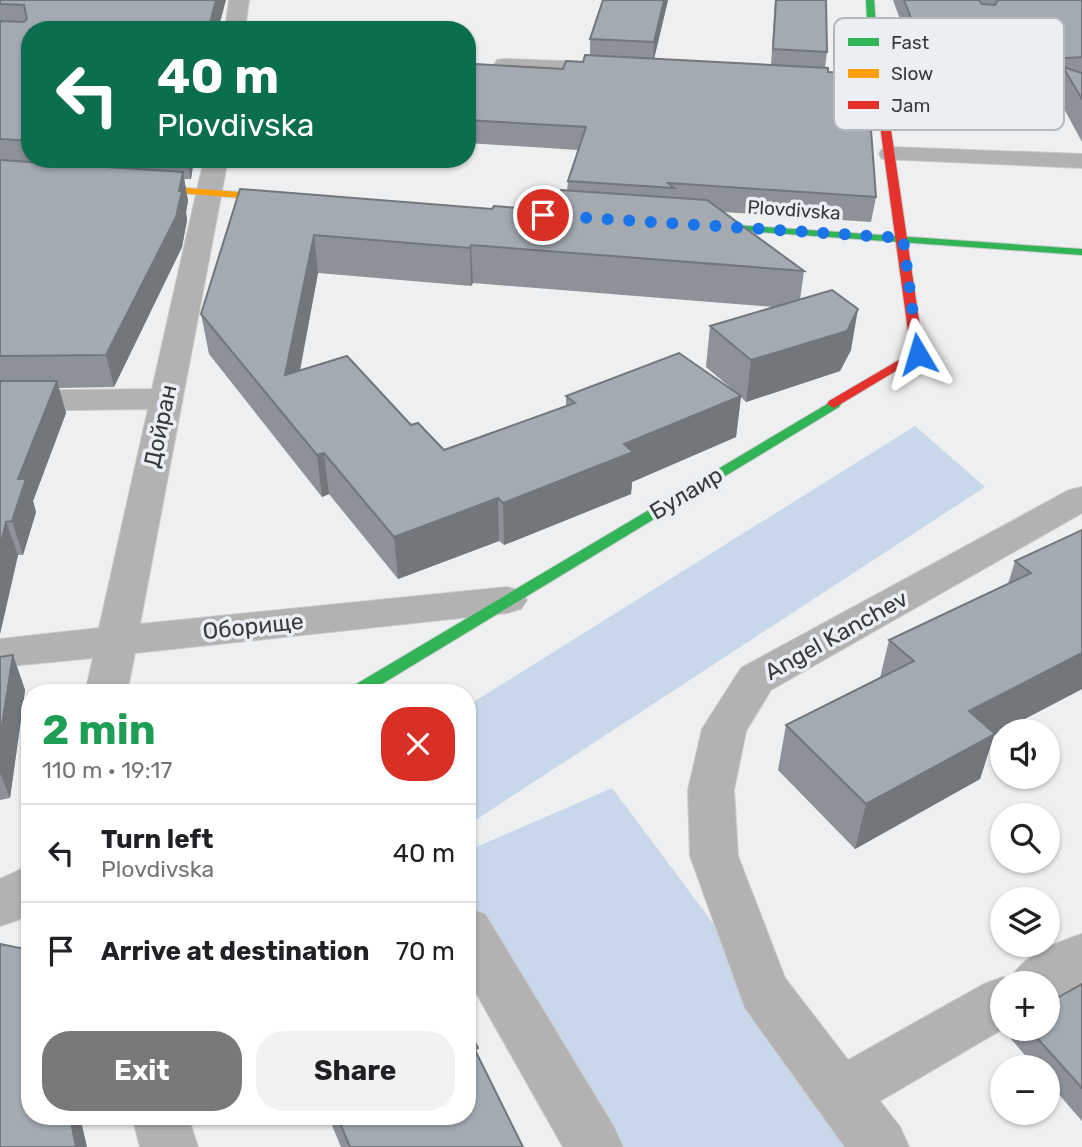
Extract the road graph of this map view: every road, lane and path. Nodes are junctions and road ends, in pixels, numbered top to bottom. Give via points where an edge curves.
1 (239, 0) edge
2 (870, 0) edge
3 (871, 18) edge
4 (236, 21) edge
5 (506, 65) edge
6 (630, 71) edge
7 (887, 130) edge
8 (891, 154) junction
9 (1082, 161) edge
10 (215, 168) edge
11 (118, 186) edge
12 (211, 193) junction
13 (308, 200) edge
14 (682, 224) edge
15 (903, 238) junction
16 (1082, 252) edge
17 (166, 400) junction
18 (0, 401) edge
19 (1082, 498) edge
20 (507, 600) junction
21 (116, 640) junction
22 (0, 653) edge
23 (108, 684) edge
24 (369, 684) edge
25 (21, 891) edge
26 (0, 905) edge
27 (476, 944) edge
28 (1082, 956) edge
29 (1056, 971) edge
30 (990, 1008) edge
31 (841, 1094) junction
32 (163, 1125) edge
33 (169, 1147) edge
34 (594, 1147) edge
35 (880, 1147) edge

1 - 4 street
2 - 3 street
5 - 6 street
7 - 8 street
8 - 9 street
8 - 15 street
10 - 12 street, Дойран
11 - 12 street
12 - 13 street
12 - 17 street, Дойран
14 - 15 street, Plovdivska
15 - 16 street, Plovdivska
15 - 20 street, Булаир via 918,354
17 - 18 street
17 - 21 street, Дойран
19 - 31 street, Angel Kanchev via 756,680 724,729 711,790 714,856 764,991
20 - 21 street, Оборище
20 - 24 street, Булаир
21 - 22 street, Оборище
21 - 23 street, Дойран
25 - 26 street
27 - 34 street
28 - 29 street
30 - 31 street
31 - 35 street, Angel Kanchev
32 - 33 street

